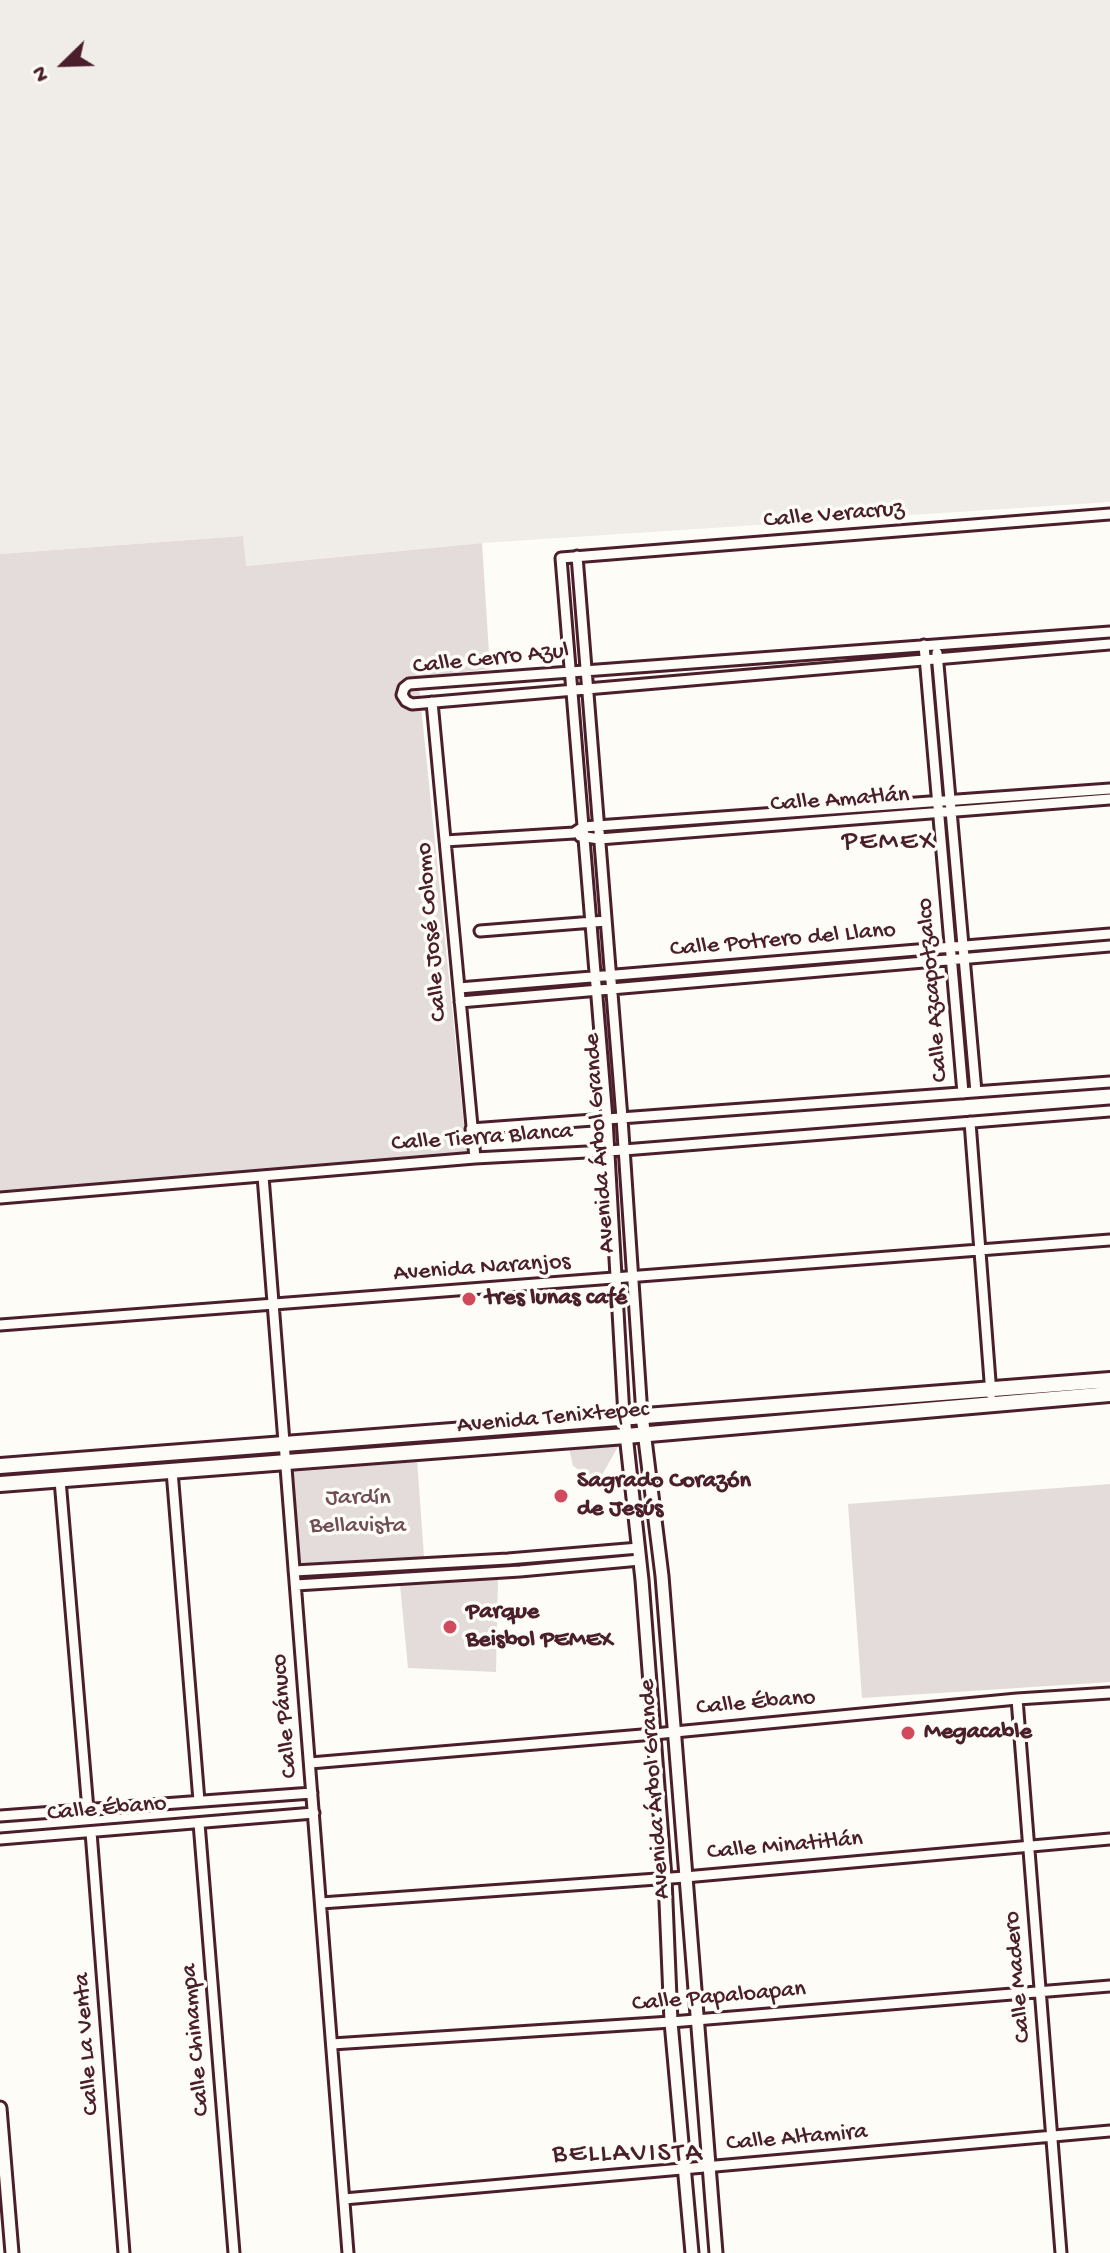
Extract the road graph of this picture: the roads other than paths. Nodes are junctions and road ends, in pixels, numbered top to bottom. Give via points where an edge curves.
1 (1110, 514) edge
2 (577, 556) junction
3 (561, 558) joint
4 (1108, 632) edge
5 (936, 644) junction
6 (1108, 644) edge
7 (924, 645) junction
8 (759, 657) junction
9 (937, 659) junction
10 (925, 660) junction
11 (586, 670) junction
12 (570, 672) junction
13 (761, 674) junction
14 (530, 675) junction
15 (506, 677) junction
16 (588, 689) junction
17 (571, 690) junction
18 (532, 694) junction
19 (508, 696) junction
20 (432, 702) junction
21 (1110, 789) edge
22 (1110, 799) edge
23 (950, 807) junction
24 (938, 808) junction
25 (599, 826) junction
26 (583, 827) junction
27 (574, 833) junction
28 (584, 839) junction
29 (599, 839) junction
30 (445, 841) junction
31 (606, 921) junction
32 (591, 923) junction
33 (480, 931) dead end
34 (1110, 934) edge
35 (963, 946) junction
36 (1110, 946) edge
37 (950, 947) junction
38 (964, 959) junction
39 (951, 960) junction
40 (611, 976) junction
41 (595, 977) junction
42 (529, 982) junction
43 (459, 988) junction
44 (612, 989) junction
45 (596, 990) junction
46 (531, 996) junction
47 (460, 1002) junction
48 (1110, 1082) edge
49 (976, 1092) junction
50 (963, 1093) junction
51 (1110, 1111) edge
52 (622, 1118) junction
53 (607, 1119) junction
54 (970, 1122) junction
55 (471, 1129) junction
56 (624, 1150) junction
57 (609, 1151) junction
58 (475, 1158) junction
59 (263, 1176) junction
60 (0, 1198) edge
61 (1110, 1240) edge
62 (980, 1251) junction
63 (633, 1277) junction
64 (617, 1278) junction
65 (273, 1304) junction
66 (0, 1325) edge
67 (1110, 1380) edge
68 (1110, 1394) edge
69 (991, 1397) junction
70 (812, 1403) junction
71 (642, 1415) junction
72 (624, 1416) junction
73 (814, 1420) junction
74 (644, 1434) junction
75 (626, 1436) junction
76 (284, 1444) junction
77 (286, 1462) junction
78 (0, 1466) edge
79 (172, 1471) junction
80 (60, 1480) junction
81 (0, 1484) edge
82 (639, 1554) junction
83 (294, 1571) junction
84 (296, 1585) junction
85 (1110, 1693) edge
86 (1017, 1699) junction
87 (674, 1732) junction
88 (654, 1734) junction
89 (310, 1763) junction
90 (312, 1793) junction
91 (199, 1801) junction
92 (88, 1810) junction
93 (314, 1813) junction
94 (0, 1816) edge
95 (199, 1823) junction
96 (91, 1832) junction
97 (0, 1839) edge
98 (1110, 1839) edge
99 (1029, 1844) junction
100 (685, 1877) junction
101 (665, 1878) junction
102 (321, 1903) junction
103 (1110, 1986) edge
104 (1040, 1991) junction
105 (695, 2020) junction
106 (671, 2022) junction
107 (332, 2044) junction
108 (0, 2108) edge
109 (1110, 2131) edge
110 (1052, 2135) junction
111 (2, 2165) edge
112 (709, 2167) junction
113 (684, 2169) junction
114 (344, 2199) junction
115 (4, 2208) edge
116 (12, 2253) edge
117 (124, 2253) edge
118 (234, 2253) edge
119 (348, 2253) edge
120 (692, 2253) edge
121 (716, 2253) edge
122 (1061, 2253) edge

1 - 2 street, Calle Veracruz
2 - 3 street, Calle Veracruz
2 - 11 street, Avenida Árbol Grande
3 - 12 street, Avenida Árbol Grande
4 - 5 street, Calle Cerro Azul
4 - 6 street
5 - 7 street, Calle Cerro Azul
5 - 9 street, Calle Azcapotzalco
6 - 9 street, Calle Cerro Azul
7 - 8 street, Calle Cerro Azul
7 - 10 street, Calle Azcapotzalco
8 - 11 street, Calle Cerro Azul
8 - 13 street
9 - 10 street, Calle Cerro Azul
9 - 23 street, Calle Azcapotzalco
10 - 13 street, Calle Cerro Azul
10 - 24 street, Calle Azcapotzalco
11 - 12 street, Calle Cerro Azul
11 - 16 street, Avenida Árbol Grande
12 - 14 street, Calle Cerro Azul
12 - 17 street, Avenida Árbol Grande
13 - 16 street, Calle Cerro Azul
14 - 15 street, Calle Cerro Azul
14 - 18 street
15 - 19 street
15 - 20 street, Calle Cerro Azul via 404,688 406,701
16 - 17 street, Calle Cerro Azul
16 - 25 street, Avenida Árbol Grande
17 - 18 street, Calle Cerro Azul
17 - 26 street, Avenida Árbol Grande
18 - 19 street, Calle Cerro Azul
19 - 20 street, Calle Cerro Azul
20 - 30 street, Calle José Colomo
21 - 23 street, Calle Amatlán
22 - 23 street, Calle Amatlán
23 - 24 street, Calle Amatlán
23 - 35 street, Calle Azcapotzalco
24 - 25 street, Calle Amatlán
24 - 29 street, Calle Amatlán
24 - 37 street, Calle Azcapotzalco
25 - 26 street, Calle Amatlán
25 - 29 street, Avenida Árbol Grande
26 - 27 street
26 - 28 street, Avenida Árbol Grande
27 - 28 street
27 - 30 street
28 - 29 street, Calle Amatlán
28 - 32 street, Avenida Árbol Grande
29 - 31 street, Avenida Árbol Grande
30 - 43 street, Calle José Colomo
31 - 32 street
31 - 40 street, Avenida Árbol Grande
32 - 33 street
32 - 41 street, Avenida Árbol Grande
34 - 35 street, Calle Potrero del Llano
35 - 37 street, Calle Potrero del Llano
35 - 38 street, Calle Azcapotzalco
36 - 38 street, Calle Potrero del Llano
37 - 39 street, Calle Azcapotzalco
37 - 40 street, Calle Potrero del Llano
38 - 39 street, Calle Potrero del Llano
38 - 49 street, Calle Azcapotzalco
39 - 44 street, Calle Potrero del Llano
39 - 50 street, Calle Azcapotzalco
40 - 41 street, Calle Potrero del Llano
40 - 44 street, Avenida Árbol Grande
41 - 42 street, Calle Potrero del Llano
41 - 45 street, Avenida Árbol Grande
42 - 43 street, Calle Potrero del Llano
42 - 46 street
43 - 47 street, Calle José Colomo
44 - 45 street, Calle Potrero del Llano
44 - 52 street, Avenida Árbol Grande
45 - 46 street, Calle Potrero del Llano
45 - 53 street, Avenida Árbol Grande
46 - 47 street, Calle Potrero del Llano
47 - 55 street, Calle José Colomo
48 - 49 street
49 - 50 street
50 - 52 street
51 - 54 street, Calle Tierra Blanca
52 - 53 street
52 - 56 street, Avenida Árbol Grande
53 - 55 street
53 - 57 street, Avenida Árbol Grande
54 - 56 street, Calle Tierra Blanca
54 - 62 street
55 - 58 street, Calle José Colomo
56 - 57 street, Calle Tierra Blanca
56 - 63 street, Avenida Árbol Grande
57 - 58 street, Calle Tierra Blanca
57 - 64 street, Avenida Árbol Grande
58 - 59 street, Calle Tierra Blanca
59 - 60 street, Calle Tierra Blanca
59 - 65 street, Calle Pánuco
61 - 62 street, Avenida Naranjos
62 - 63 street, Avenida Naranjos
62 - 69 street
63 - 64 street, Avenida Naranjos
63 - 71 street, Avenida Árbol Grande
64 - 65 street, Avenida Naranjos
64 - 72 street, Avenida Árbol Grande
65 - 66 street, Avenida Naranjos
65 - 76 street, Calle Pánuco
67 - 69 main road, Avenida Tenixtepec
68 - 69 main road, Avenida Tenixtepec
69 - 70 main road, Avenida Tenixtepec
69 - 73 main road, Avenida Tenixtepec
70 - 71 main road, Avenida Tenixtepec
70 - 73 main road
71 - 72 main road, Avenida Tenixtepec
71 - 74 street, Avenida Árbol Grande
72 - 75 street, Avenida Árbol Grande
72 - 76 main road, Avenida Tenixtepec
73 - 74 main road, Avenida Tenixtepec
74 - 75 main road, Avenida Tenixtepec
74 - 87 street, Avenida Árbol Grande
75 - 77 main road, Avenida Tenixtepec
75 - 82 street, Avenida Árbol Grande
76 - 77 street, Calle Pánuco
76 - 78 main road, Avenida Tenixtepec
77 - 79 main road, Avenida Tenixtepec
77 - 83 street, Calle Pánuco
79 - 80 main road, Avenida Tenixtepec
79 - 91 street
80 - 81 main road, Avenida Tenixtepec
80 - 92 street
82 - 83 street
82 - 84 street via 520,1571
82 - 88 street, Avenida Árbol Grande
83 - 84 street, Calle Pánuco
84 - 89 street, Calle Pánuco
85 - 86 street, Calle Ébano
86 - 87 street, Calle Ébano
86 - 99 street, Calle Madero
87 - 88 street, Calle Ébano
87 - 100 street, Avenida Árbol Grande
88 - 89 street, Calle Ébano
88 - 101 street, Avenida Árbol Grande
89 - 90 street, Calle Pánuco
90 - 91 street, Calle Ébano
90 - 93 street, Calle Pánuco
91 - 92 street, Calle Ébano
92 - 94 street, Calle Ébano
93 - 95 street, Calle Ébano
93 - 102 street, Calle Pánuco
95 - 96 street, Calle Ébano
95 - 118 street, Calle Chinampa
96 - 97 street, Calle Ébano
96 - 117 street, Calle La Venta
98 - 99 street, Calle Minatitlán
99 - 100 street, Calle Minatitlán
99 - 104 street, Calle Madero
100 - 101 street, Calle Minatitlán
100 - 105 street, Avenida Árbol Grande
101 - 102 street, Calle Minatitlán
101 - 106 street, Avenida Árbol Grande
102 - 107 street, Calle Pánuco
103 - 104 street, Calle Papaloapan
104 - 105 street, Calle Papaloapan
104 - 110 street, Calle Madero
105 - 106 street, Calle Papaloapan
105 - 112 street, Avenida Árbol Grande
106 - 107 street, Calle Papaloapan
106 - 113 street, Avenida Árbol Grande
107 - 114 street, Calle Pánuco
108 - 111 street
109 - 110 street, Calle Altamira
110 - 112 street, Calle Altamira
110 - 122 street, Calle Madero
111 - 115 street
112 - 113 street, Calle Altamira
112 - 121 street, Avenida Árbol Grande
113 - 114 street, Calle Altamira
113 - 120 street, Avenida Árbol Grande
114 - 119 street, Calle Pánuco
115 - 116 street

